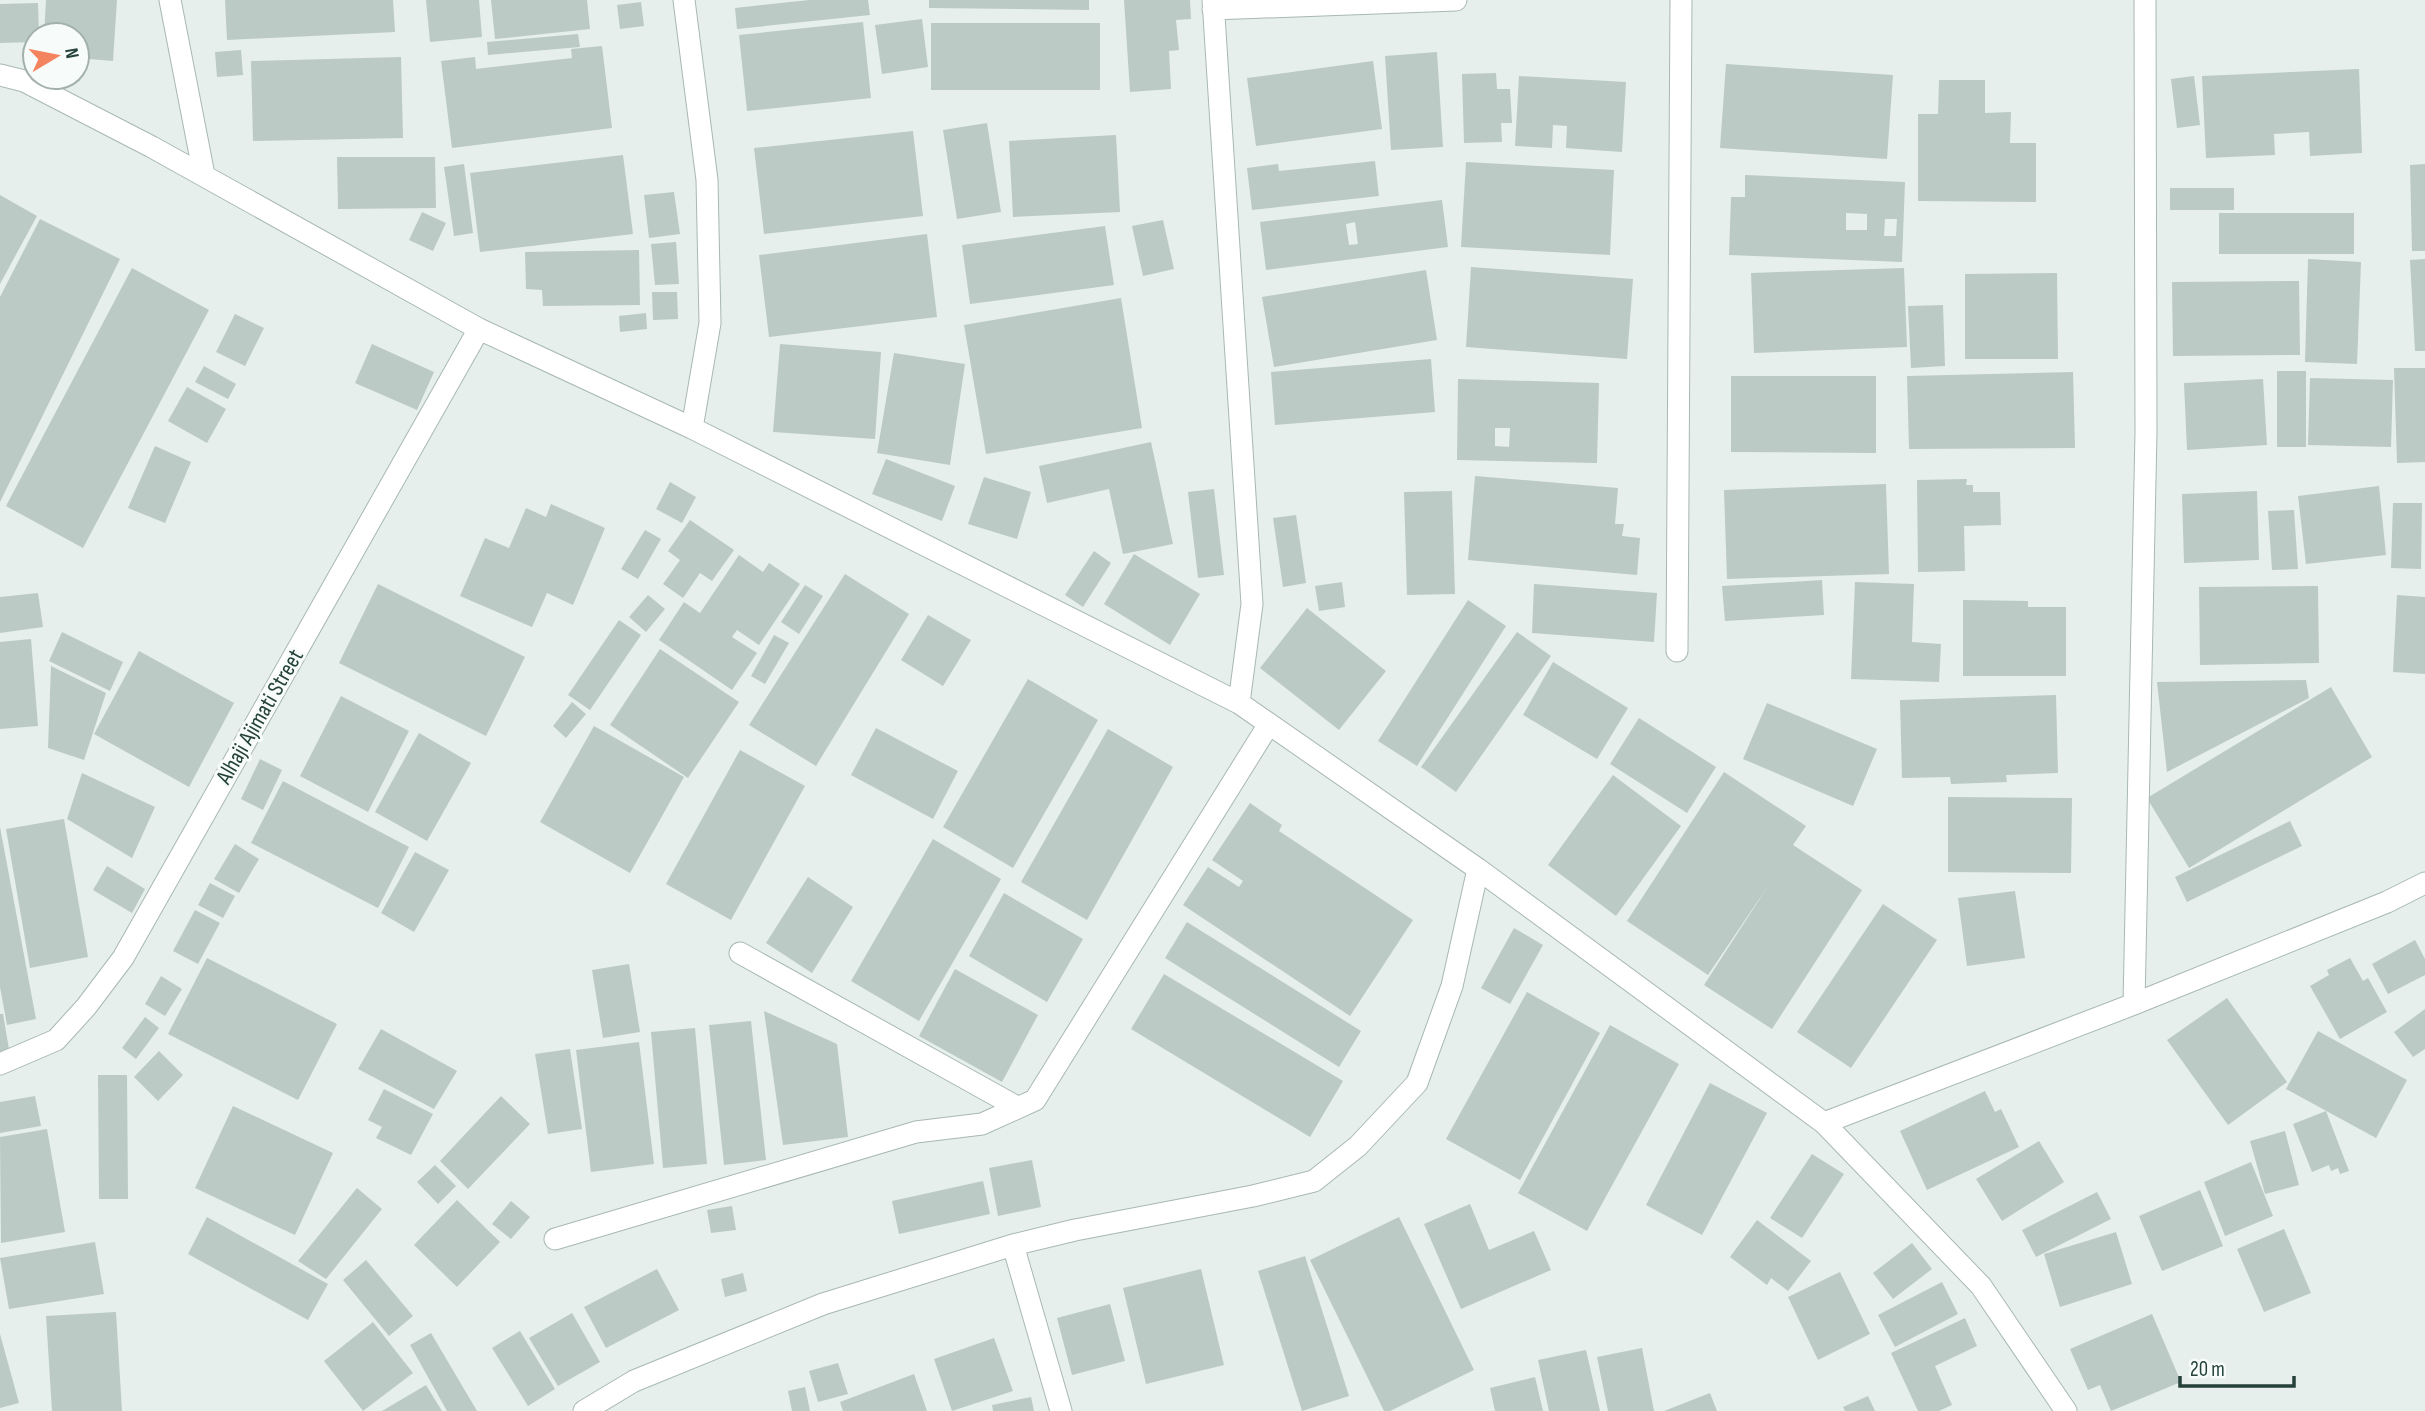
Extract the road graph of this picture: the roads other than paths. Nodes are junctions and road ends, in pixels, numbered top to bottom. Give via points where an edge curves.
1 (170, 0) edge
2 (684, 0) edge
3 (1456, 0) edge
4 (1681, 0) edge
5 (2145, 0) edge
6 (1213, 4) edge
7 (0, 75) edge
8 (204, 175) junction
9 (479, 329) junction
10 (692, 428) junction
11 (1677, 651) dead end
12 (1239, 703) junction
13 (1269, 723) junction
14 (1478, 869) junction
15 (2425, 883) edge
16 (740, 953) dead end
17 (2134, 1004) junction
18 (0, 1064) edge
19 (1017, 1107) junction
20 (1824, 1123) junction
21 (555, 1239) dead end
22 (1013, 1245) junction
23 (584, 1411) edge
24 (1061, 1411) edge
25 (2066, 1411) edge

1 - 8 street
2 - 10 street via 707,180 710,323
3 - 6 street
4 - 11 street
5 - 17 street via 2146,432
6 - 12 street via 1252,604
7 - 8 street via 24,81
8 - 9 street
9 - 10 street
9 - 18 street, Alhaji Ajimati Street via 123,958 56,1040
10 - 12 street
12 - 13 street
13 - 14 street
13 - 19 street via 1035,1100
14 - 20 street
14 - 22 street via 1452,986 1417,1083 1358,1146 1314,1181
15 - 17 street
16 - 19 street
17 - 20 street
19 - 21 street via 982,1124 916,1132
20 - 25 street via 1981,1286
22 - 23 street via 823,1304 634,1381
22 - 24 street

